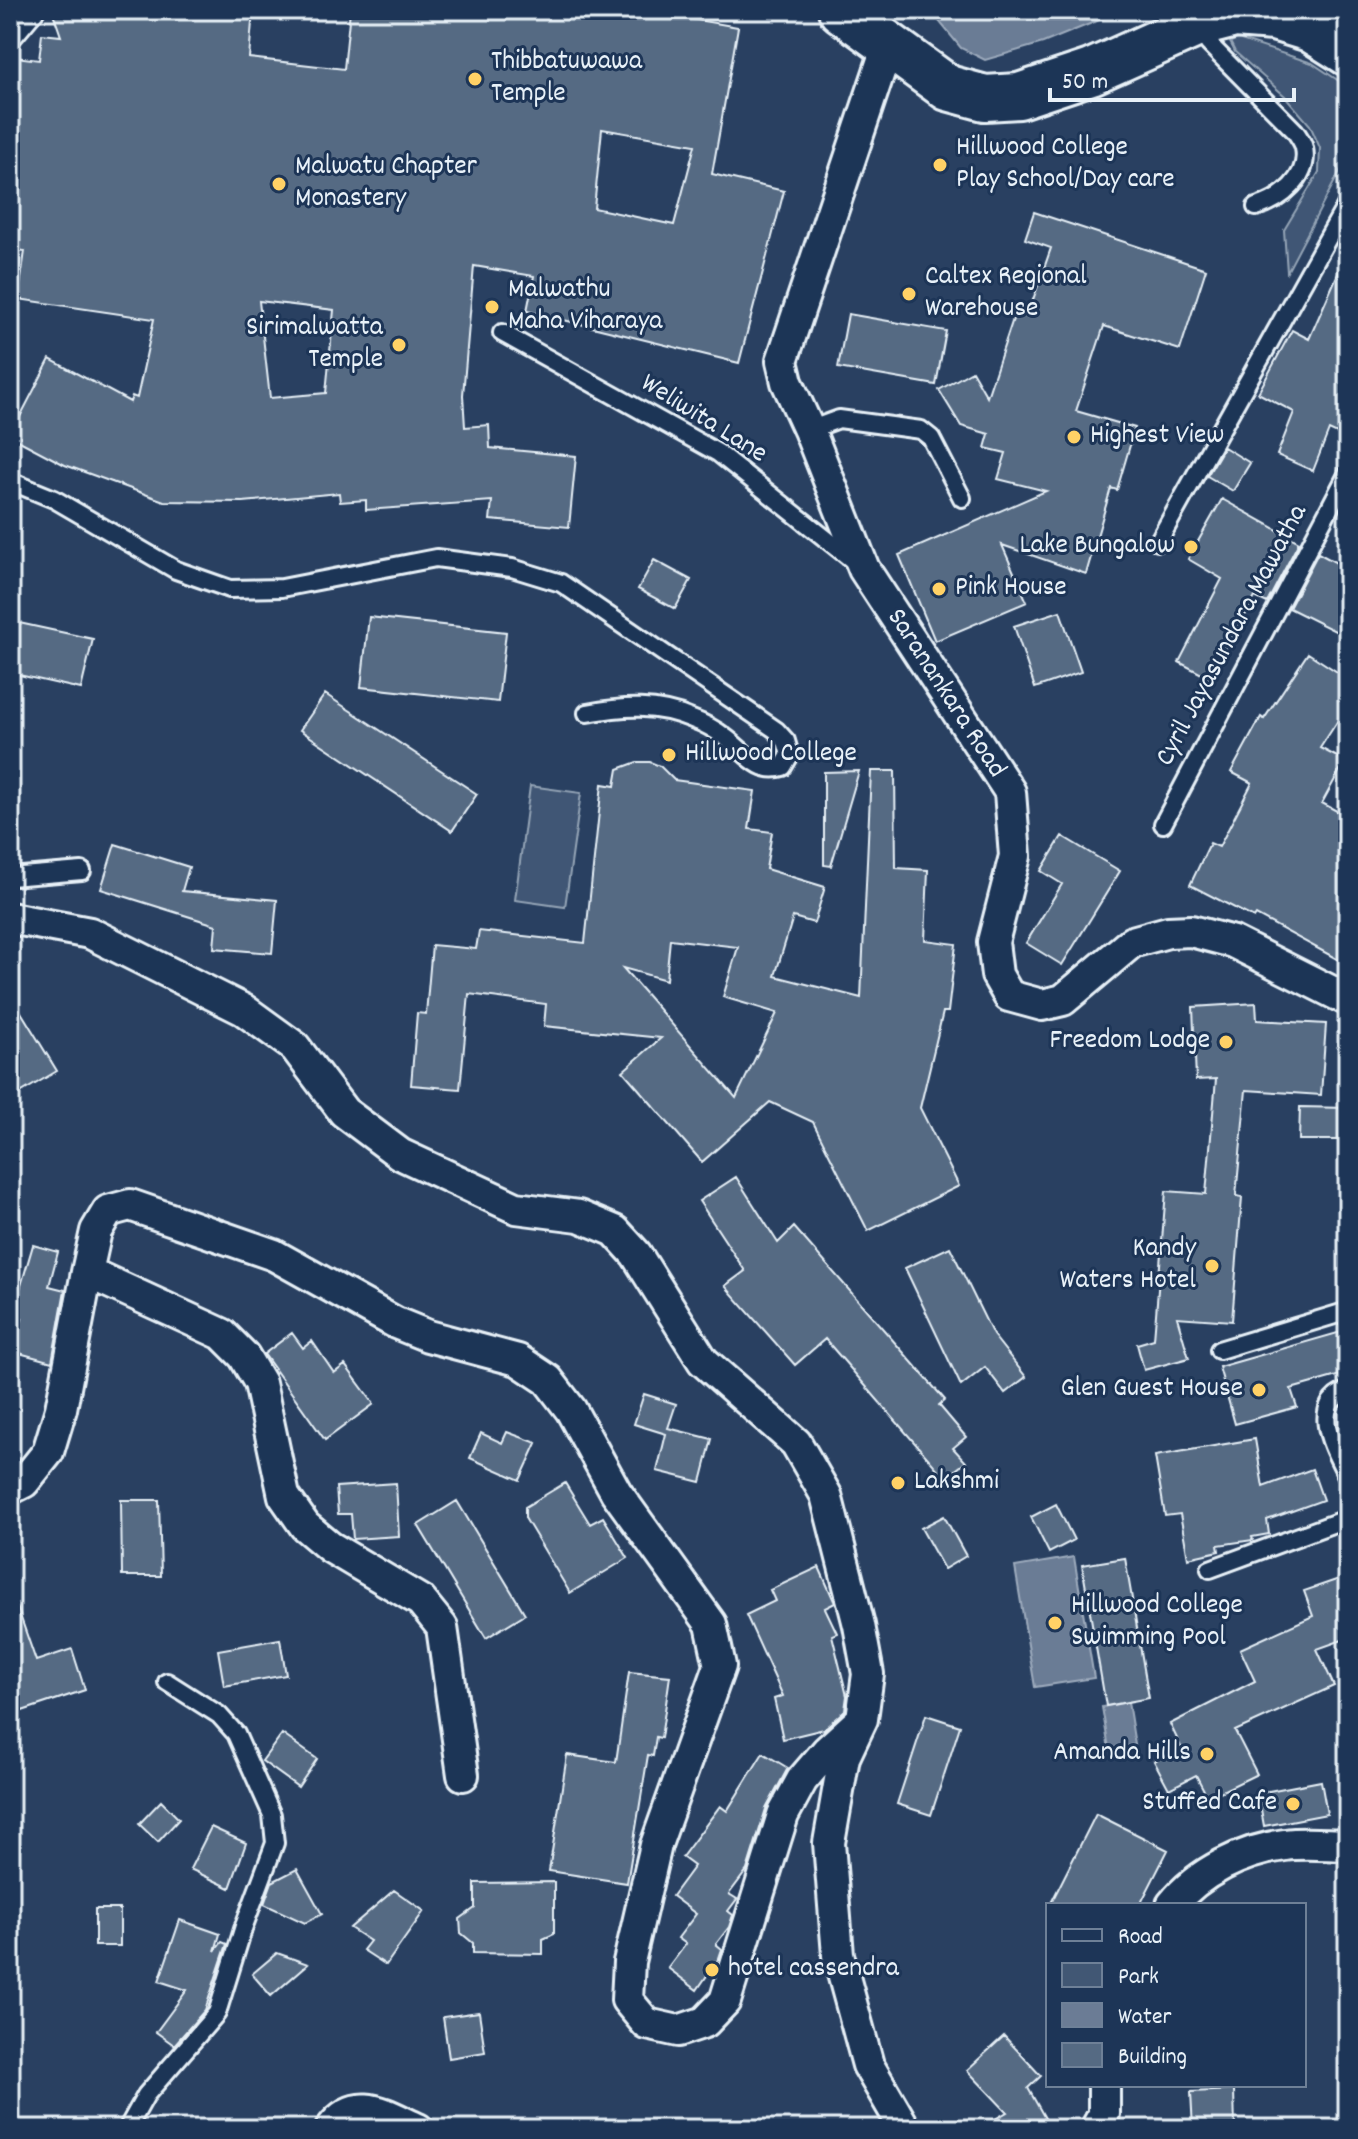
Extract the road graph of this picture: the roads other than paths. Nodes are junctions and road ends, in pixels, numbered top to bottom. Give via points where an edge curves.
1 (36, 10) edge
2 (841, 10) edge
3 (1196, 25) junction
4 (10, 41) edge
5 (888, 45) junction
6 (1348, 53) edge
7 (1348, 202) edge
8 (1256, 207) dead end
9 (502, 333) dead end
10 (809, 430) junction
11 (1348, 473) edge
12 (10, 481) edge
13 (962, 498) dead end
14 (1158, 542) dead end
15 (864, 569) junction
16 (587, 713) dead end
17 (1163, 824) dead end
18 (82, 871) dead end
19 (10, 877) edge
20 (10, 918) edge
21 (1348, 1000) edge
22 (87, 1272) junction
23 (1348, 1311) edge
24 (1219, 1350) dead end
25 (1348, 1390) edge
26 (1348, 1478) edge
27 (10, 1489) edge
28 (1348, 1518) edge
29 (1210, 1569) dead end
30 (167, 1682) dead end
31 (862, 1719) junction
32 (463, 1775) dead end
33 (1348, 1845) edge
34 (1174, 1903) edge
35 (1104, 2087) edge
36 (127, 2129) edge
37 (331, 2129) edge
38 (418, 2129) edge
39 (905, 2129) edge
40 (1096, 2129) edge

1 - 4 lane
2 - 5 main road
3 - 5 main road via 1091,72 1019,96 985,98 948,88
3 - 6 main road via 1235,15 1274,18 1310,29
3 - 8 lane via 1304,147 1300,173 1288,189 1272,203
5 - 10 street, Saranankara Road via 782,361
7 - 14 lane
9 - 15 lane, Weliwita Lane via 718,453
10 - 13 lane via 839,419 921,430 931,438
10 - 15 street, Saranankara Road
11 - 17 lane, Cyril Jayasundara Mawatha
12 - 16 lane via 54,499 176,570 230,589 282,588 436,558 512,568 561,583 776,730 790,755 783,767 760,767 726,737 692,718 648,706
15 - 21 street, Saranankara Road via 1010,792 1015,856 993,942 997,975 1009,996 1042,1005 1063,1000 1132,942 1191,931 1233,942
18 - 19 lane
20 - 31 street via 90,933 244,1010 295,1047 344,1112 400,1154 516,1208 579,1216 615,1231 636,1254 703,1361 796,1443 826,1495 868,1674
22 - 27 street via 48,1452 24,1482
22 - 31 street via 96,1231 108,1211 130,1205 274,1255 428,1336 518,1360 548,1380 571,1410 616,1492 711,1624 720,1666 656,1845 629,1962 627,2000 647,2024 678,2031 705,2022 725,2001 783,1815 802,1780
22 - 32 street via 222,1334 244,1356 260,1383 284,1496 305,1526 330,1547 421,1601 442,1627
23 - 24 lane
25 - 26 lane via 1329,1406 1325,1428
28 - 29 lane
30 - 36 lane via 219,1715 236,1734 272,1815 275,1843 217,2013 146,2095
31 - 39 street via 844,1757 829,1843 838,1955 868,2065
33 - 34 street via 1285,1845 1232,1859
35 - 40 street via 1104,2114
37 - 38 street via 354,2109 371,2109

